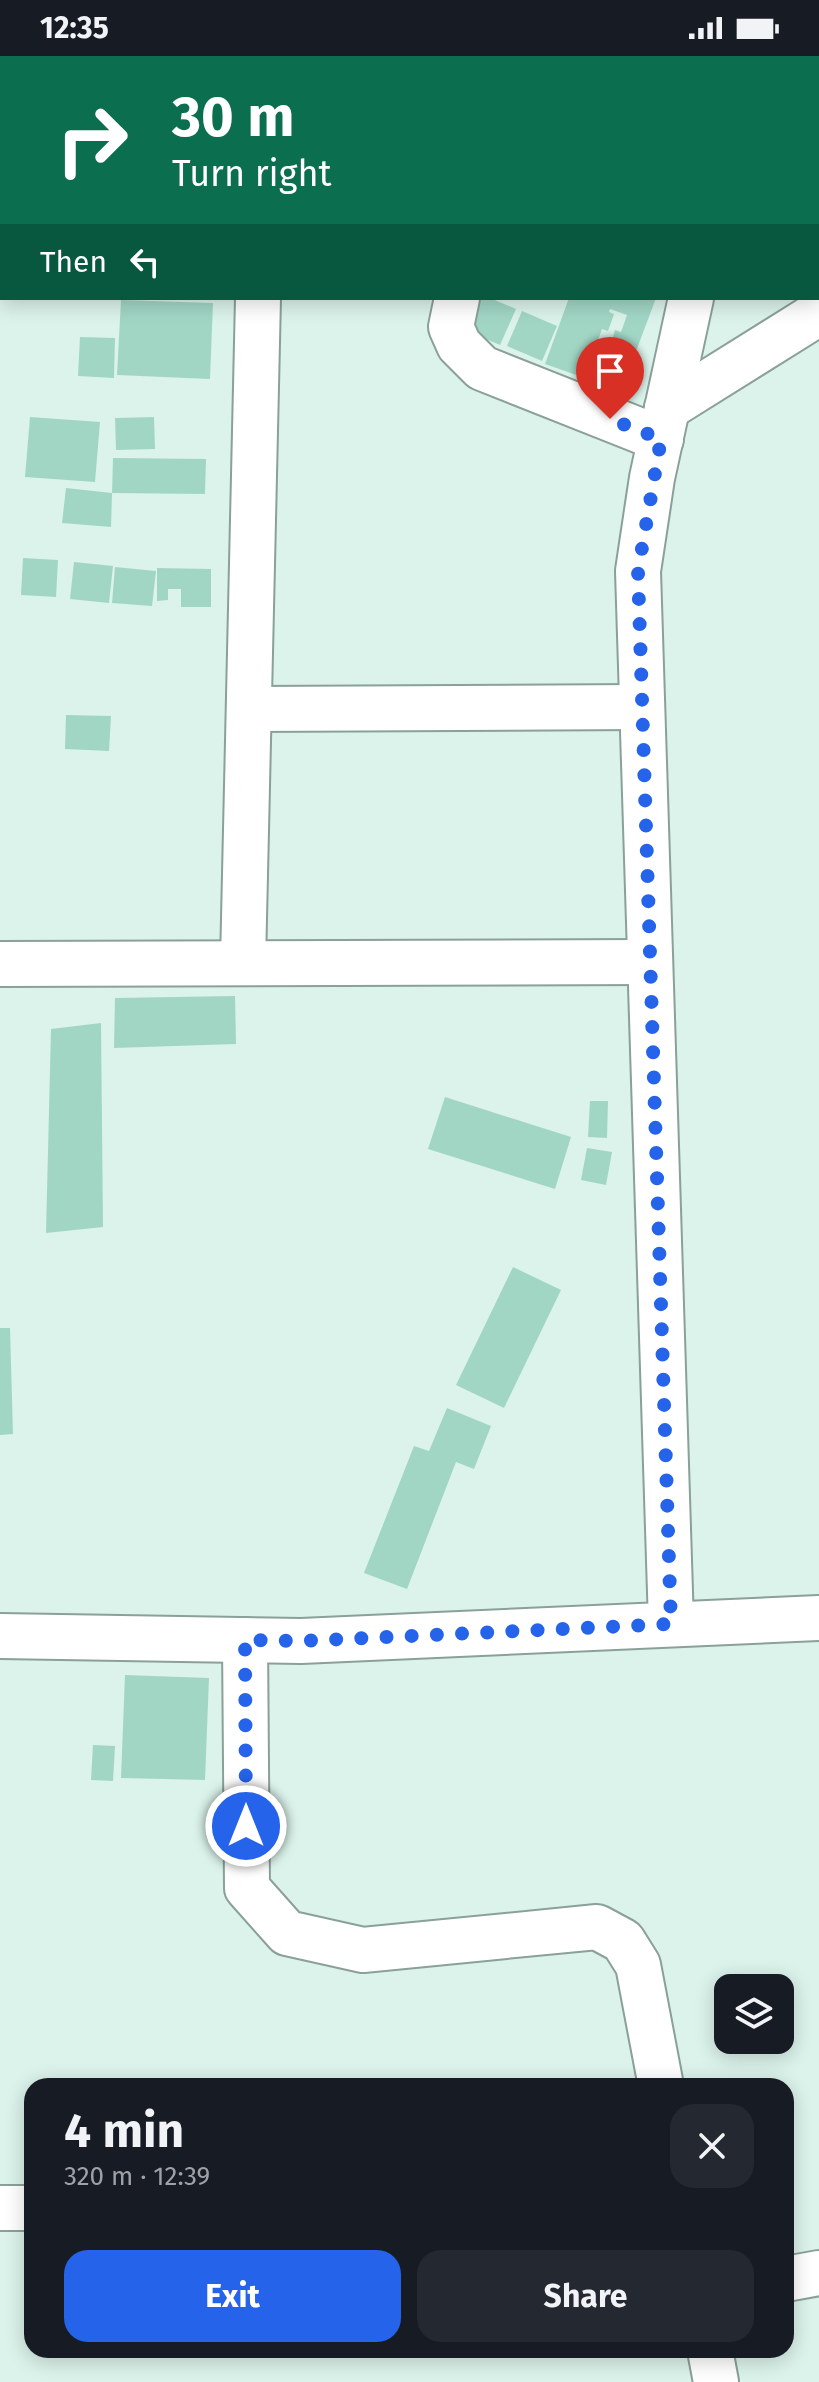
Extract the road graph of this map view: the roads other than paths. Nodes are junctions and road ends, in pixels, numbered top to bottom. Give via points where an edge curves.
1 (258, 300) edge
2 (457, 300) edge
3 (691, 300) edge
4 (819, 313) edge
5 (664, 424) junction
6 (641, 707) junction
7 (249, 709) junction
8 (650, 962) junction
9 (243, 963) junction
10 (0, 964) edge
11 (819, 1618) edge
12 (671, 1624) junction
13 (0, 1636) edge
14 (245, 1640) junction
15 (659, 2078) edge
16 (0, 2208) edge
17 (24, 2208) edge
18 (819, 2273) edge
19 (794, 2278) edge
20 (712, 2358) edge
21 (716, 2382) edge

1 - 7 street
2 - 5 street via 451,327 459,345 482,368
3 - 5 street
4 - 5 street
5 - 6 street via 638,571
6 - 7 street
6 - 8 street
7 - 9 street
8 - 9 street
8 - 12 street
9 - 10 street
11 - 12 street
12 - 14 street
13 - 14 street
14 - 15 street via 247,1888 287,1933 363,1950 597,1927 623,1941 638,1965
16 - 17 street
18 - 19 street
20 - 21 street

